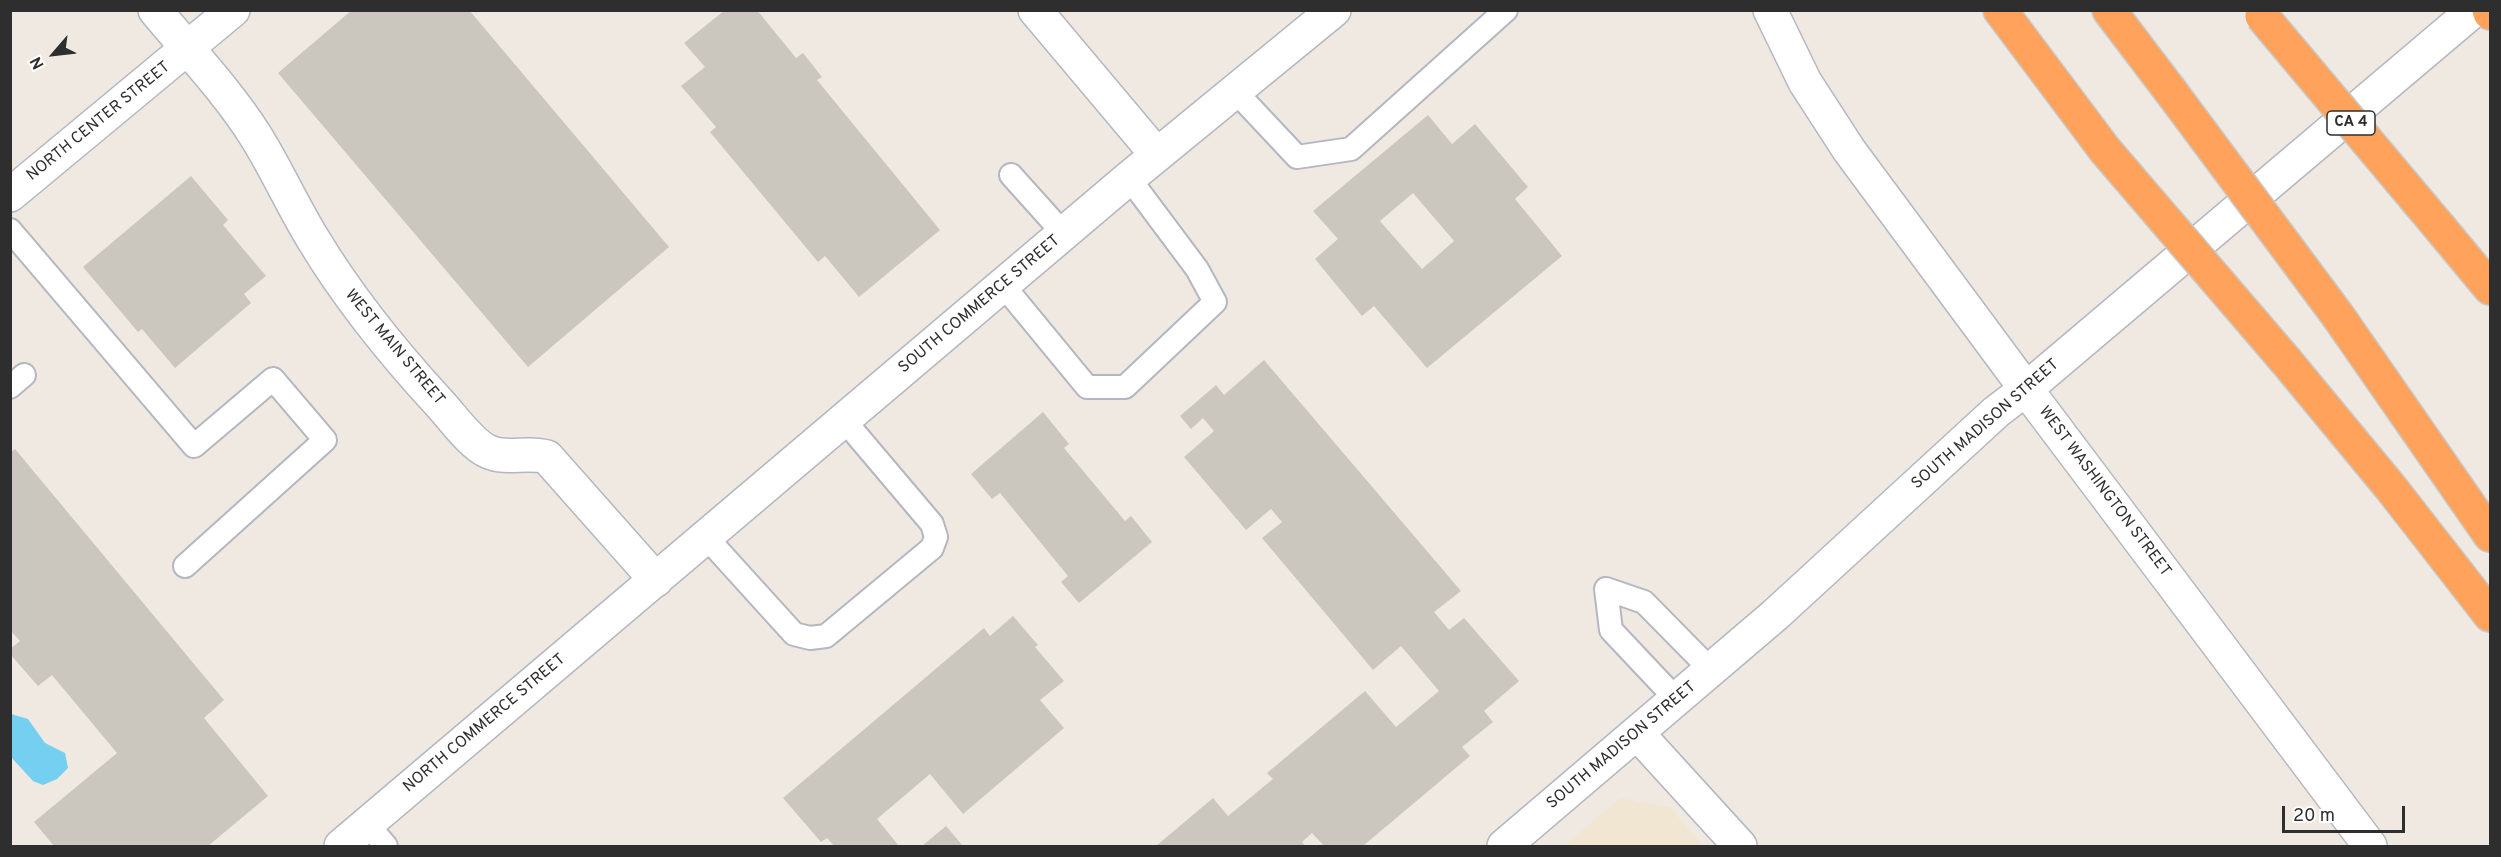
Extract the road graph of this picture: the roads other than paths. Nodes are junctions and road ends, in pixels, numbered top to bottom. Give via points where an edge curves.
1 (155, 10) edge
2 (234, 10) edge
3 (1035, 10) edge
4 (1334, 10) edge
5 (1506, 10) edge
6 (1770, 10) edge
7 (2000, 10) edge
8 (2109, 10) edge
9 (2474, 10) edge
10 (2259, 13) edge
11 (187, 50) junction
12 (1235, 91) junction
13 (1157, 155) junction
14 (1011, 175) dead end
15 (1129, 178) junction
16 (12, 192) edge
17 (10, 230) edge
18 (1064, 234) junction
19 (1003, 285) junction
20 (2490, 288) edge
21 (2026, 389) junction
22 (844, 420) junction
23 (2490, 535) edge
24 (706, 537) junction
25 (185, 566) dead end
26 (656, 580) junction
27 (629, 602) joint
28 (2490, 615) edge
29 (1711, 670) junction
30 (1677, 699) junction
31 (1637, 733) junction
32 (377, 835) edge
33 (341, 846) edge
34 (1504, 846) edge
35 (1740, 846) edge
36 (2370, 846) edge

1 - 11 street, WEST MAIN STREET
2 - 11 street, NORTH CENTER STREET
3 - 13 street
4 - 12 street, SOUTH COMMERCE STREET
5 - 12 lane via 1352,149 1297,157
6 - 21 street, WEST WASHINGTON STREET via 1805,82 1849,150
7 - 28 highway, bridge via 2105,150 2286,361
8 - 23 highway, bridge via 2338,316
9 - 21 street, SOUTH MADISON STREET
10 - 20 highway, CA 4, bridge
11 - 16 street, NORTH CENTER STREET
11 - 26 street, WEST MAIN STREET via 254,133 312,237 367,320 424,386 489,453 547,457
12 - 13 street, SOUTH COMMERCE STREET
13 - 15 street, SOUTH COMMERCE STREET
14 - 18 lane
15 - 18 street, SOUTH COMMERCE STREET
15 - 19 lane via 1197,269 1215,302 1125,387 1087,387
17 - 25 lane via 194,446 273,380 325,440
18 - 19 street, SOUTH COMMERCE STREET
19 - 22 street, SOUTH COMMERCE STREET
21 - 29 street, SOUTH MADISON STREET
21 - 36 street, WEST WASHINGTON STREET
22 - 24 street, SOUTH COMMERCE STREET
22 - 24 lane via 932,524 936,537 932,548 826,636 810,638 794,634
24 - 26 street, SOUTH COMMERCE STREET
26 - 27 street, SOUTH COMMERCE STREET
27 - 32 street, NORTH COMMERCE STREET
29 - 30 street, SOUTH MADISON STREET
29 - 30 lane via 1644,602 1606,589 1611,630
30 - 31 street, SOUTH MADISON STREET
31 - 34 street, SOUTH MADISON STREET
31 - 35 street
32 - 33 street, NORTH COMMERCE STREET

